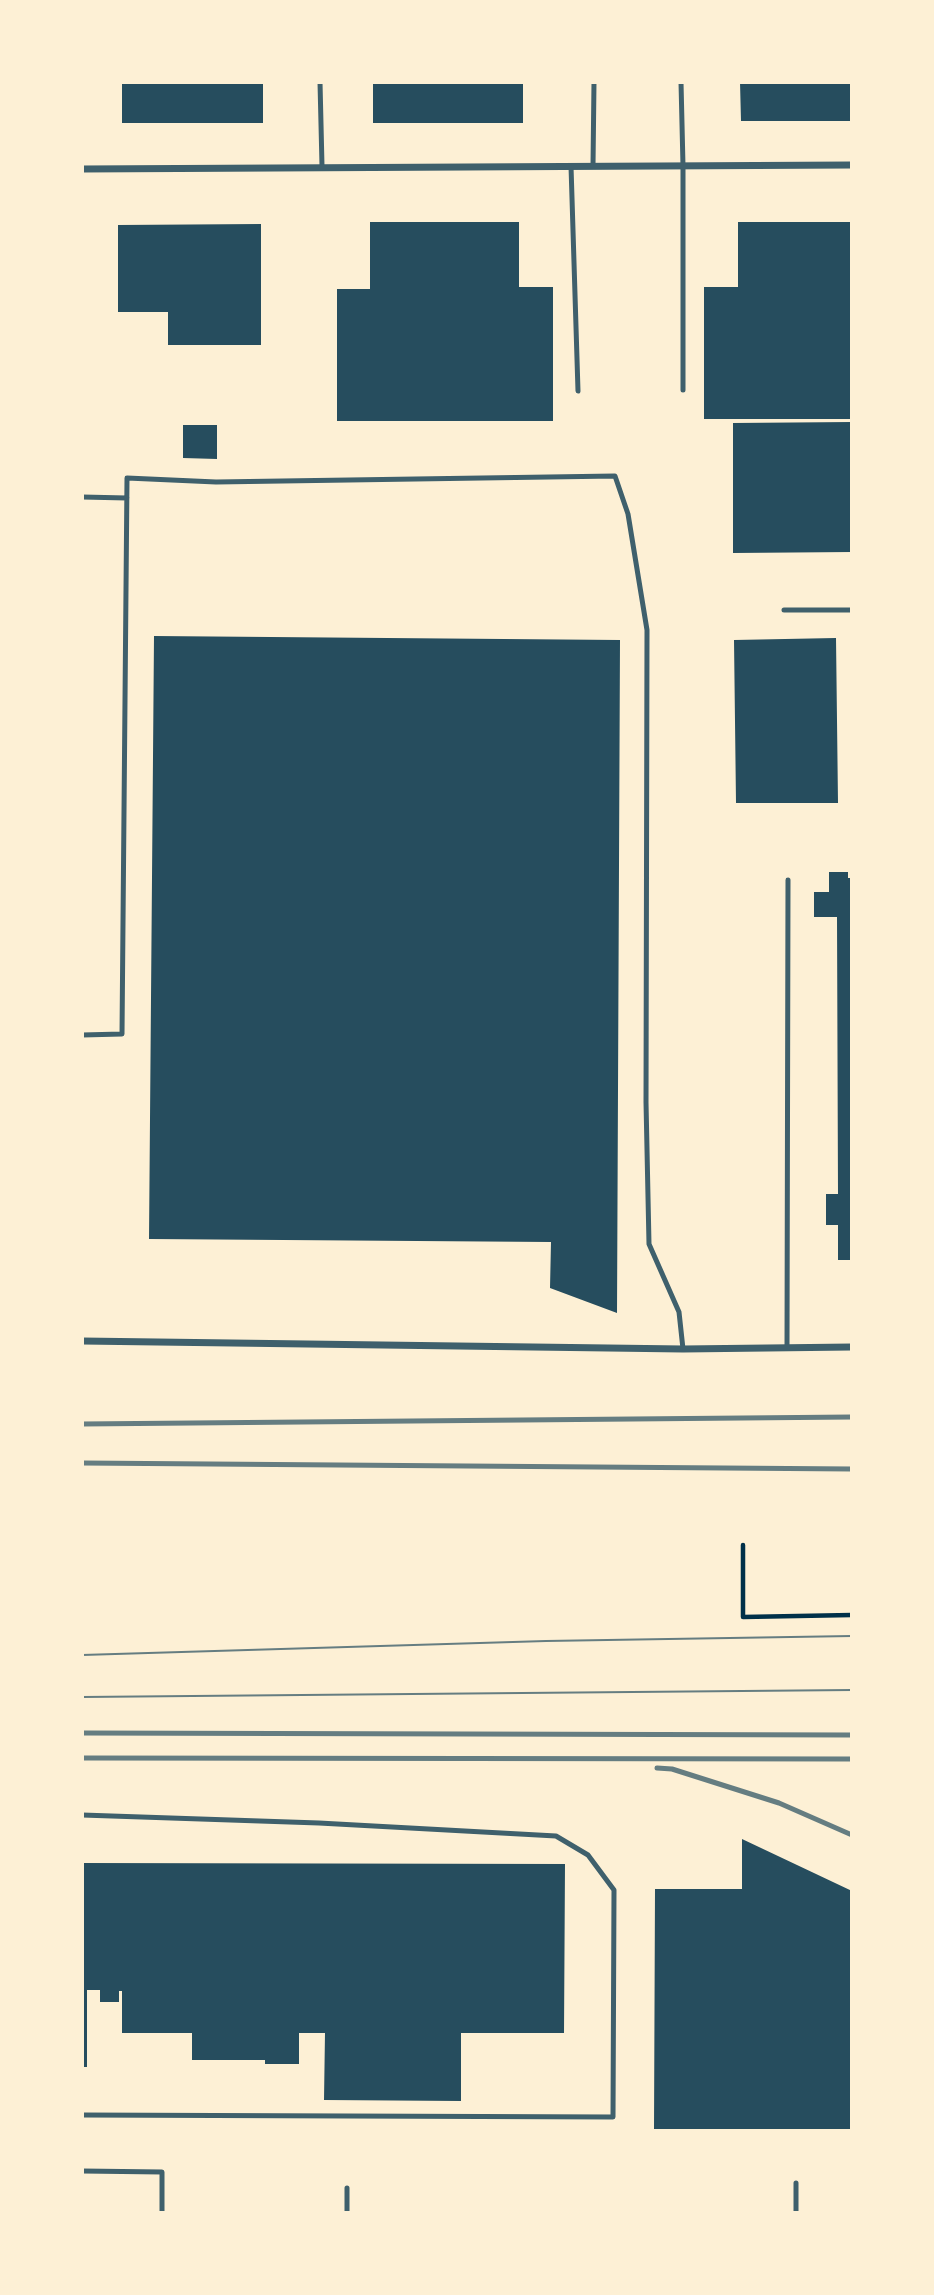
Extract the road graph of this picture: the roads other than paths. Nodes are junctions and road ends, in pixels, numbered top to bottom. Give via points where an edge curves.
1 (320, 82) edge
2 (594, 82) edge
3 (681, 82) edge
4 (852, 165) edge
5 (322, 166) junction
6 (571, 166) junction
7 (593, 166) junction
8 (683, 166) junction
9 (82, 169) edge
10 (683, 390) dead end
11 (578, 391) dead end
12 (82, 497) edge
13 (127, 498) junction
14 (784, 610) dead end
15 (852, 610) edge
16 (788, 880) dead end
17 (82, 1035) edge
18 (82, 1341) edge
19 (852, 1347) edge
20 (787, 1348) junction
21 (683, 1349) junction
22 (82, 1815) edge
23 (82, 2115) edge
24 (82, 2171) edge
25 (796, 2183) dead end
26 (347, 2188) dead end
27 (162, 2213) edge
28 (347, 2213) edge
29 (796, 2213) edge

1 - 5 lane
2 - 7 lane
3 - 8 lane
4 - 8 street
5 - 6 street
5 - 9 street
6 - 7 street
6 - 11 lane
7 - 8 street
8 - 10 lane
12 - 13 lane
13 - 17 lane via 122,1034
13 - 21 lane via 127,478 216,482 615,476 628,514 647,630 649,1244 679,1312
14 - 15 lane
16 - 20 lane
18 - 21 street
19 - 20 street
20 - 21 street
22 - 23 lane via 556,1836 588,1855 614,1890 612,2117
24 - 27 lane via 162,2172
25 - 29 lane
26 - 28 lane

